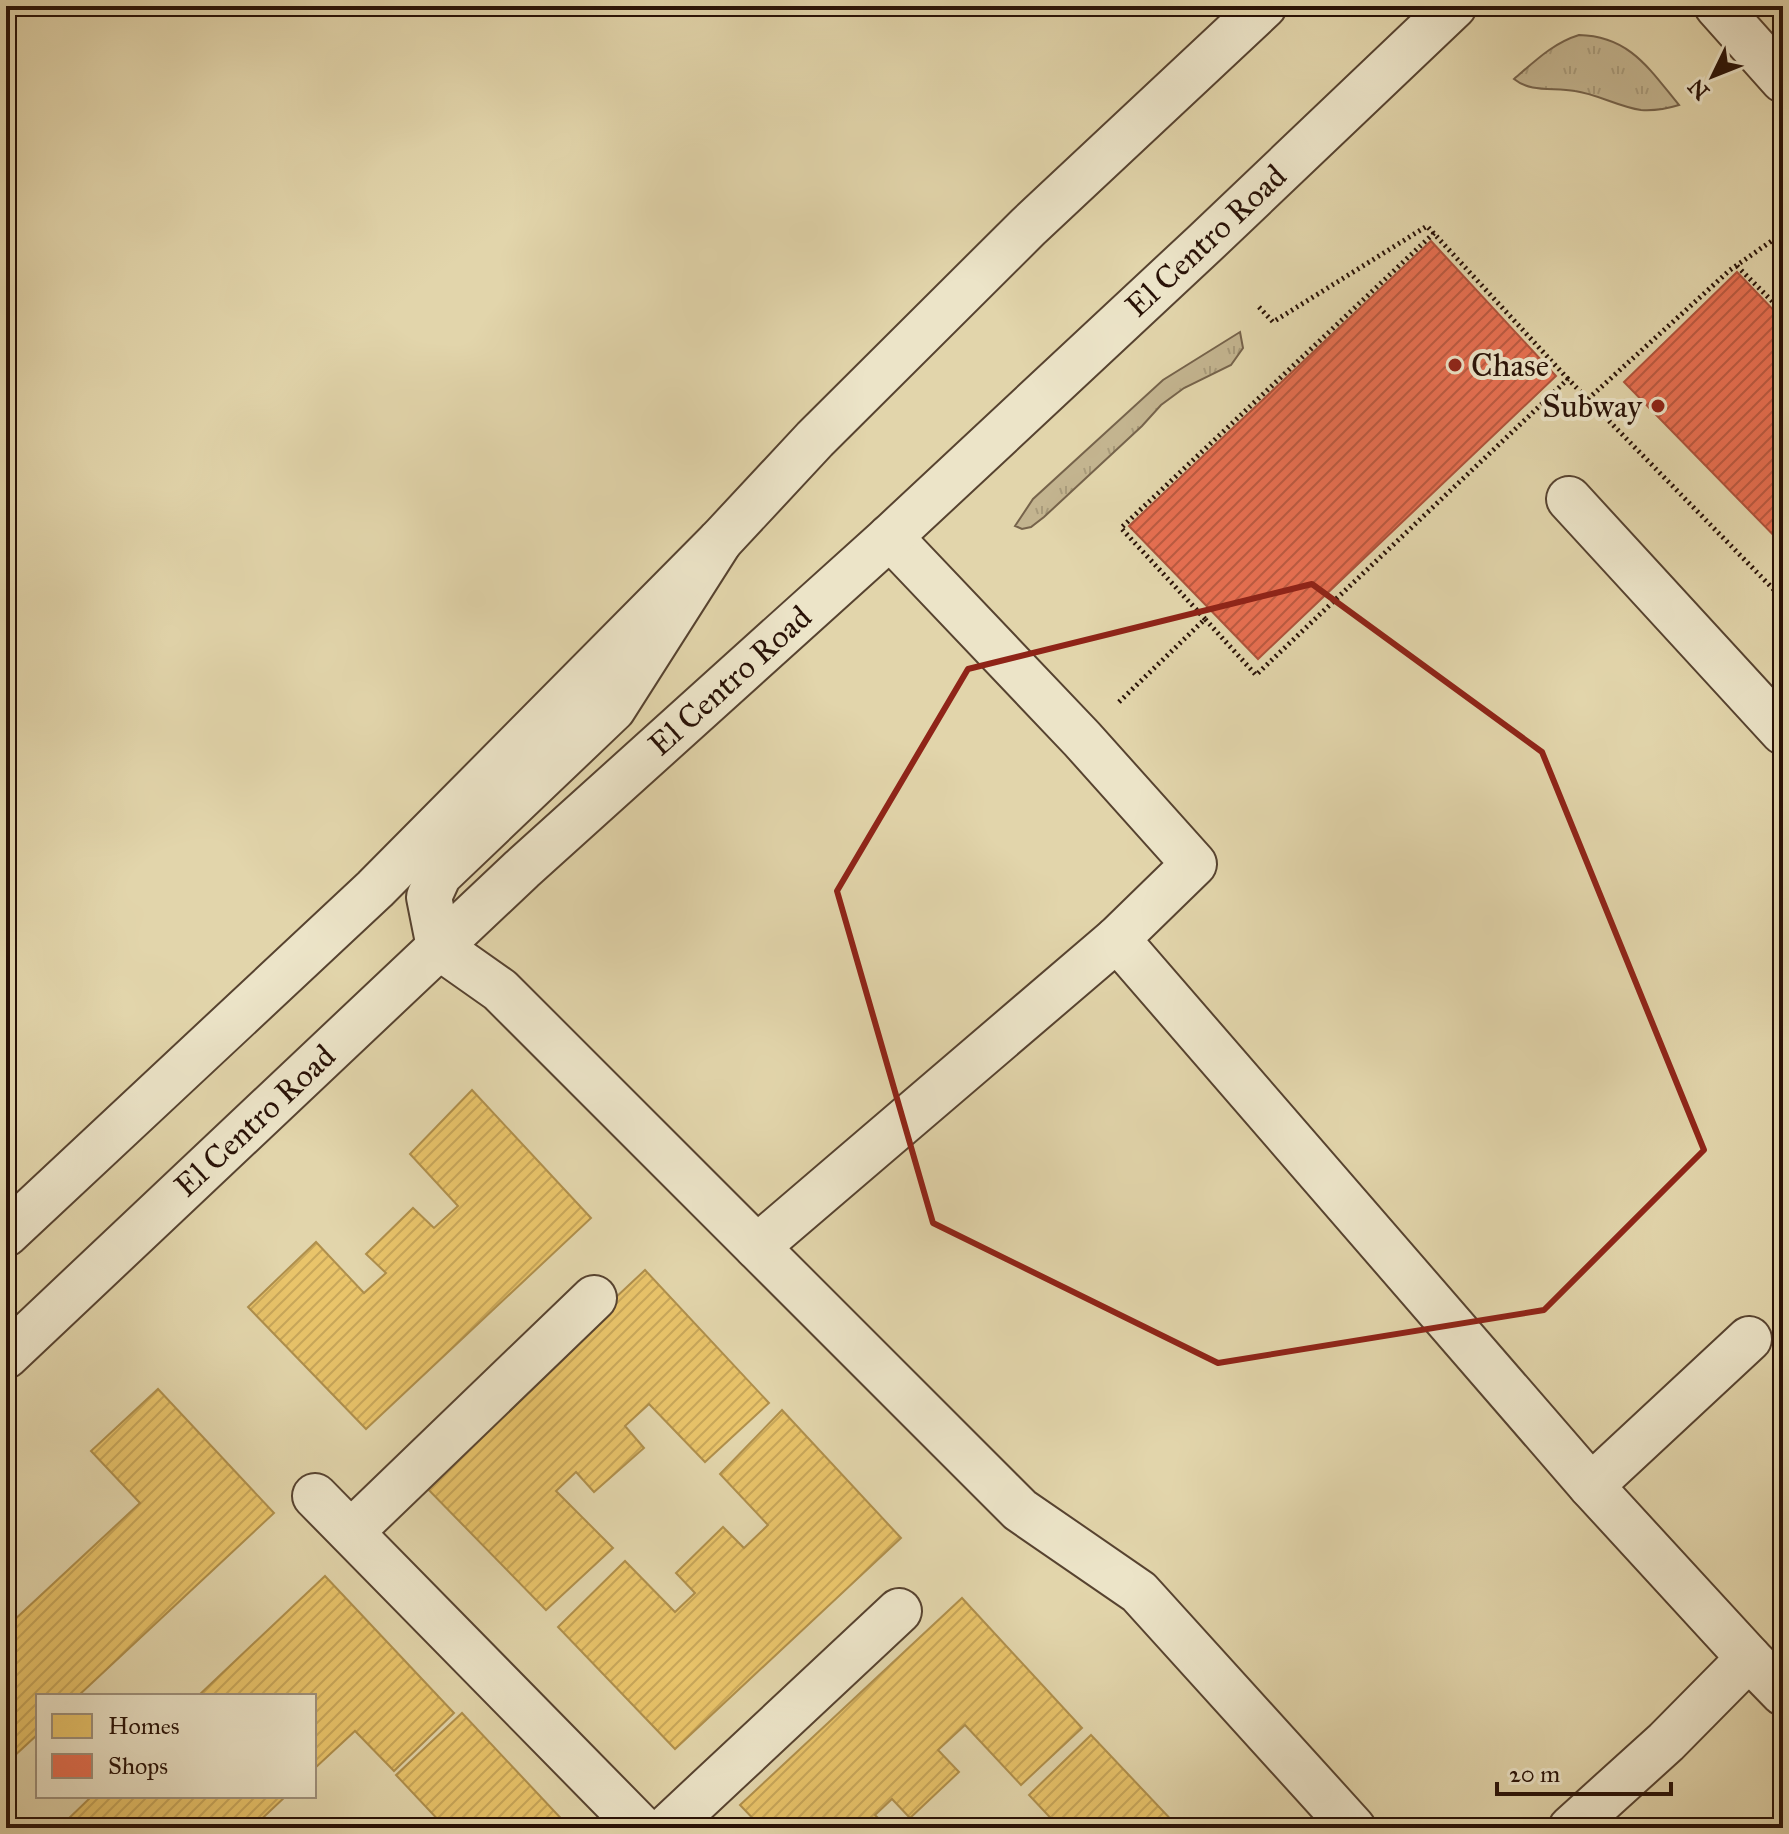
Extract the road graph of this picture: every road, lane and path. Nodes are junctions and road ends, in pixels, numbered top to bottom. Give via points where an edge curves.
1 (1264, 6) edge
2 (1454, 6) edge
3 (1717, 6) edge
4 (1783, 80) edge
5 (1434, 233) junction
6 (1783, 233) edge
7 (1737, 266) junction
8 (1259, 307) dead end
9 (1783, 312) edge
10 (1568, 379) junction
11 (1588, 399) junction
12 (1569, 499) dead end
13 (890, 537) junction
14 (720, 541) junction
15 (1783, 599) edge
16 (1205, 619) junction
17 (1783, 732) edge
18 (1082, 739) junction
19 (1117, 939) junction
20 (439, 947) junction
21 (6, 1234) edge
22 (757, 1247) junction
23 (594, 1298) dead end
24 (1749, 1339) dead end
25 (6, 1356) edge
26 (1591, 1486) junction
27 (315, 1496) dead end
28 (351, 1532) junction
29 (899, 1611) dead end
30 (1749, 1658) junction
31 (1783, 1693) edge
32 (641, 1828) edge
33 (667, 1828) edge
34 (1353, 1828) edge
35 (1571, 1828) edge

1 - 14 street via 1028,227
2 - 13 street, El Centro Road
3 - 4 street
5 - 8 path via 1427,226 1273,322
5 - 10 path
5 - 16 path via 1121,528
6 - 7 path
7 - 9 path
7 - 11 path
10 - 11 path
10 - 16 path via 1256,675
11 - 15 path
12 - 17 street
13 - 18 street
13 - 20 street, El Centro Road
14 - 20 street via 613,709 439,875 429,897
14 - 21 street via 375,889
16 - 18 path
18 - 19 street via 1194,864
19 - 22 street
19 - 26 street
20 - 22 street via 500,990
20 - 25 street, El Centro Road
22 - 34 street via 1020,1510 1139,1592
23 - 28 street
24 - 26 street
26 - 30 street
27 - 28 street
28 - 32 street
29 - 33 street
30 - 31 street
30 - 35 street

